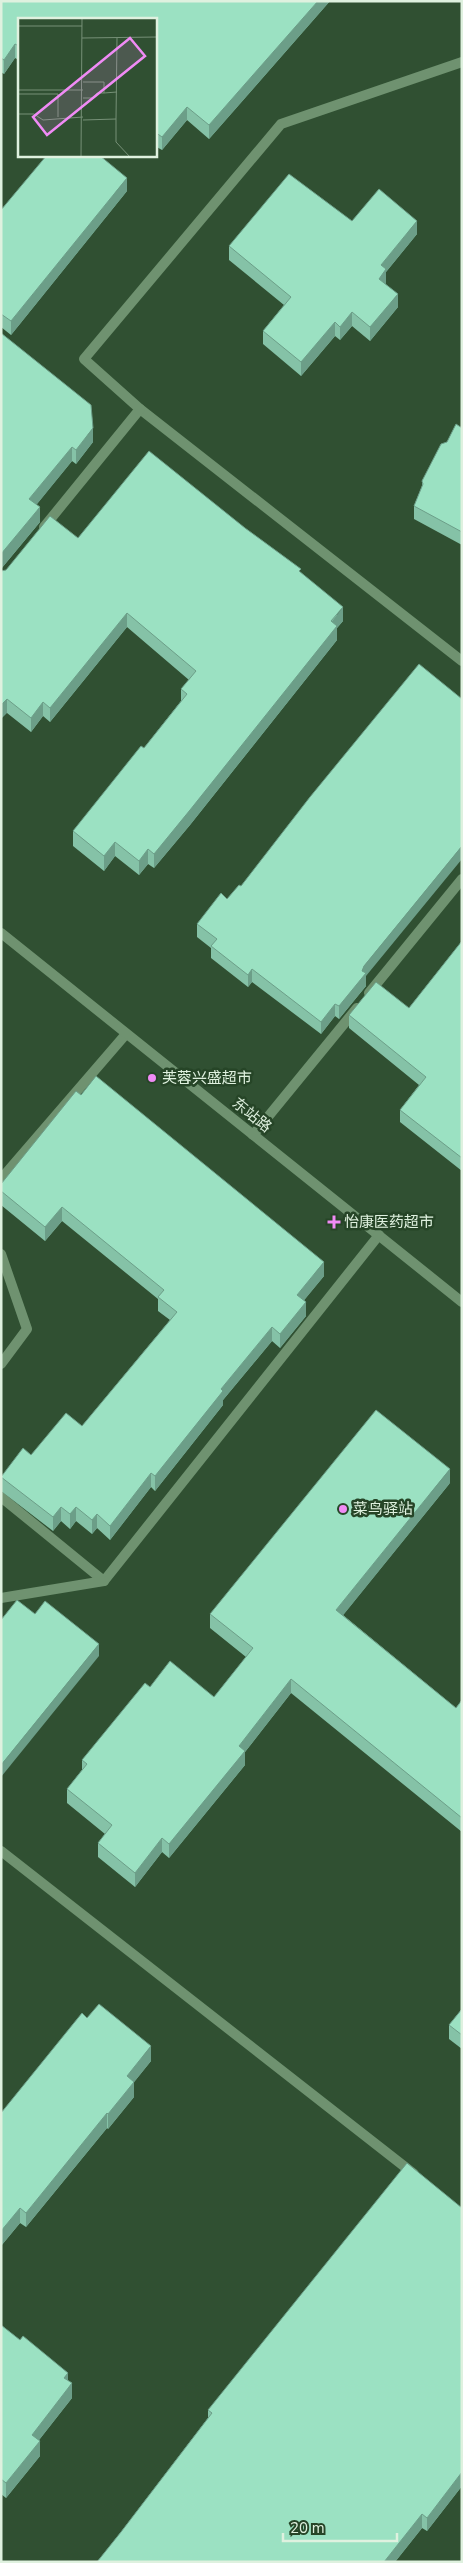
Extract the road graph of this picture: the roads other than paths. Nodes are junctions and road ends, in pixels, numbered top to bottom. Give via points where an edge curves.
1 (462, 62) edge
2 (140, 408) junction
3 (38, 536) edge
4 (462, 661) edge
5 (462, 879) edge
6 (1, 933) edge
7 (126, 1034) junction
8 (253, 1136) junction
9 (1, 1179) edge
10 (379, 1235) junction
11 (1, 1254) edge
12 (462, 1302) edge
13 (1, 1364) edge
14 (1, 1497) edge
15 (104, 1581) junction
16 (1, 1598) edge
17 (1, 1851) edge
18 (423, 2181) edge

1 - 2 street via 281,124 84,359
2 - 3 street
2 - 4 street
5 - 8 street
6 - 7 street, 东站路
7 - 8 street, 东站路
7 - 9 street
8 - 10 street, 东站路
10 - 12 street, 东站路
10 - 15 street
11 - 13 street via 28,1329
14 - 15 street
15 - 16 street
17 - 18 street

